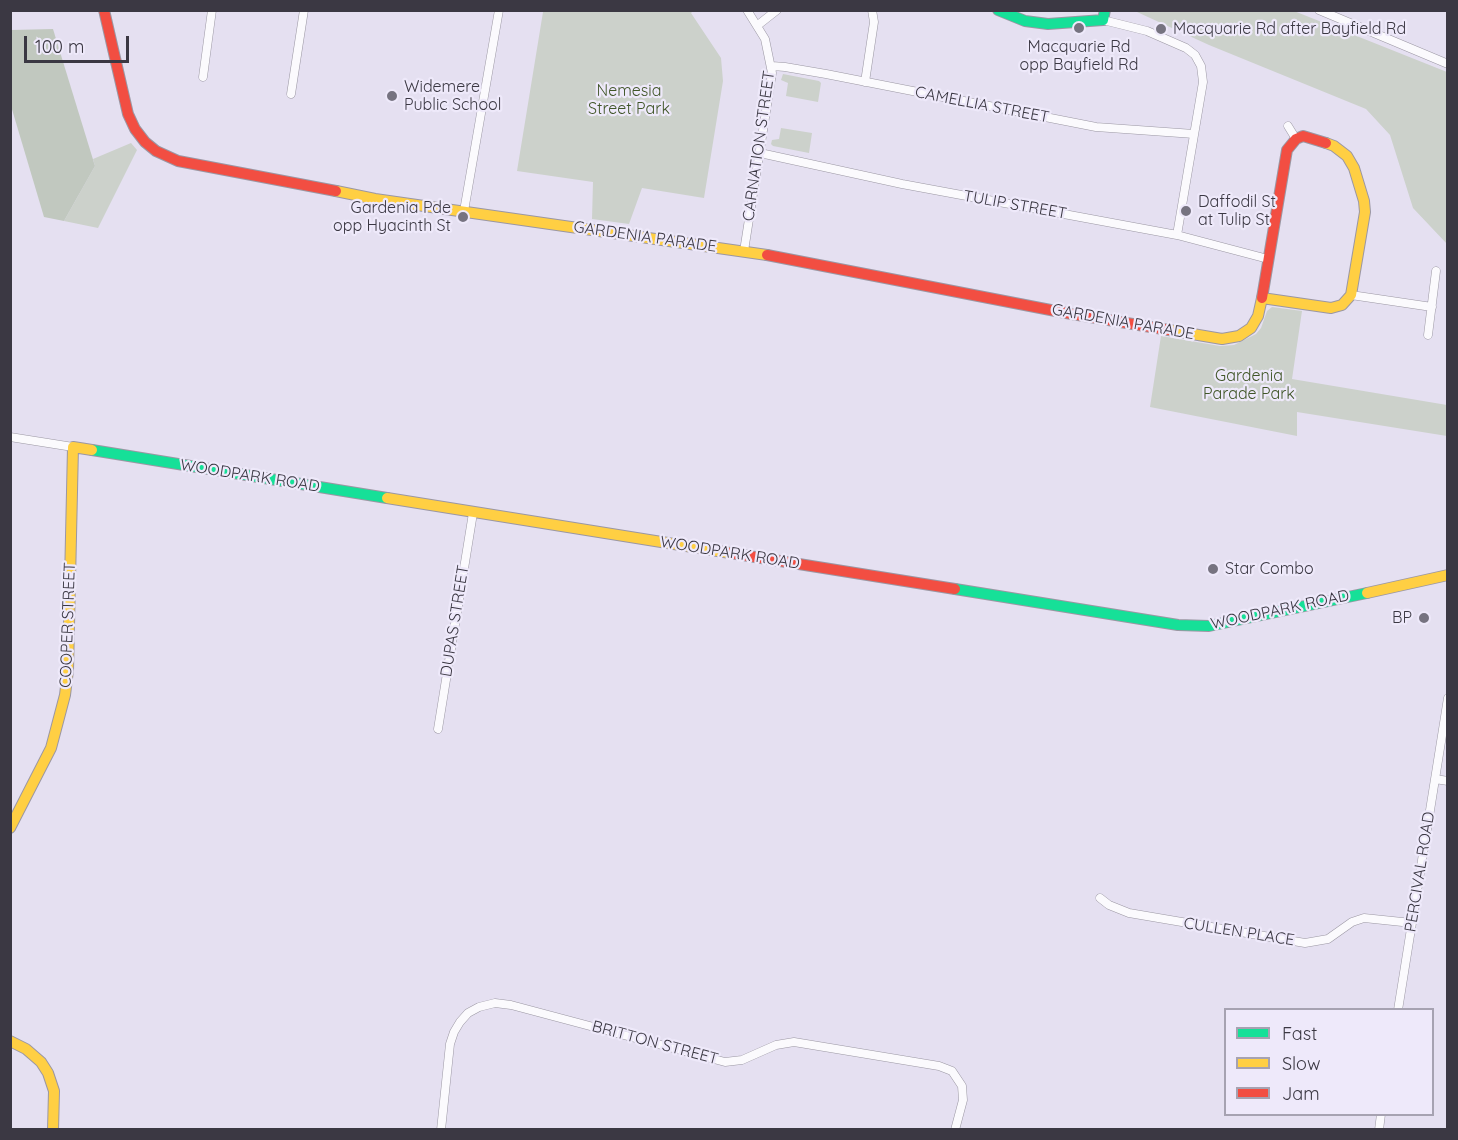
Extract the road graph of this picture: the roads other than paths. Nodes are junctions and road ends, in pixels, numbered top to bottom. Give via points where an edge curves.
1 (104, 10) edge
2 (212, 10) edge
3 (304, 10) edge
4 (499, 10) edge
5 (747, 10) edge
6 (777, 10) edge
7 (872, 10) edge
8 (998, 10) edge
9 (1319, 10) edge
10 (1104, 15) edge
11 (758, 25) junction
12 (1448, 64) edge
13 (772, 66) junction
14 (203, 77) dead end
15 (865, 82) junction
16 (291, 94) dead end
17 (1288, 126) dead end
18 (1194, 134) junction
19 (1296, 139) junction
20 (760, 153) junction
21 (464, 211) junction
22 (1177, 235) junction
23 (744, 251) junction
24 (1268, 259) junction
25 (1436, 271) dead end
26 (1351, 295) junction
27 (1262, 298) junction
28 (1432, 307) junction
29 (1428, 336) dead end
30 (10, 437) edge
31 (73, 447) junction
32 (473, 513) junction
33 (1448, 575) edge
34 (1448, 698) edge
35 (438, 729) dead end
36 (1435, 779) junction
37 (1448, 781) edge
38 (10, 828) edge
39 (1100, 897) dead end
40 (1412, 923) junction
41 (1398, 1008) edge
42 (10, 1041) edge
43 (53, 1130) edge
44 (441, 1130) edge
45 (955, 1130) edge

1 - 21 street, GARDENIA PARADE via 128,114 145,142 167,157 352,195
2 - 14 street
3 - 16 street
4 - 21 street
5 - 11 street, CARNATION STREET
6 - 11 street
7 - 15 street via 874,22
8 - 10 street via 1025,21 1048,24
9 - 12 street
10 - 18 street via 1193,53 1203,77
11 - 13 street, CARNATION STREET
13 - 15 street, CAMELLIA STREET
13 - 20 street, CARNATION STREET
15 - 18 street, CAMELLIA STREET via 1096,127
17 - 19 street
18 - 22 street
19 - 24 street, GARDENIA PARADE via 1287,150
19 - 26 street via 1311,137 1334,146 1354,168 1365,207
20 - 22 street, TULIP STREET via 902,184
20 - 23 street, CARNATION STREET
21 - 23 street, GARDENIA PARADE
22 - 24 street, TULIP STREET
23 - 27 street, GARDENIA PARADE via 1222,339 1239,336 1251,328
24 - 27 street, GARDENIA PARADE
25 - 28 street
26 - 27 street via 1342,305 1331,308
26 - 28 street
28 - 29 street
30 - 31 street, WOODPARK ROAD
31 - 32 street, WOODPARK ROAD
31 - 38 street, COOPER STREET via 65,695 45,763
32 - 33 street, WOODPARK ROAD via 1194,626 1226,623
32 - 35 street, DUPAS STREET
34 - 36 street, PERCIVAL ROAD
36 - 37 street
36 - 40 street, PERCIVAL ROAD
39 - 40 street, CULLEN PLACE via 1108,905 1129,913 1305,943 1328,939 1364,918
40 - 41 street, PERCIVAL ROAD
42 - 43 street via 41,1062 48,1073 54,1091
44 - 45 street, BRITTON STREET via 451,1039 468,1013 495,1003 716,1060 742,1060 782,1043 800,1042 939,1066 960,1078 964,1093

